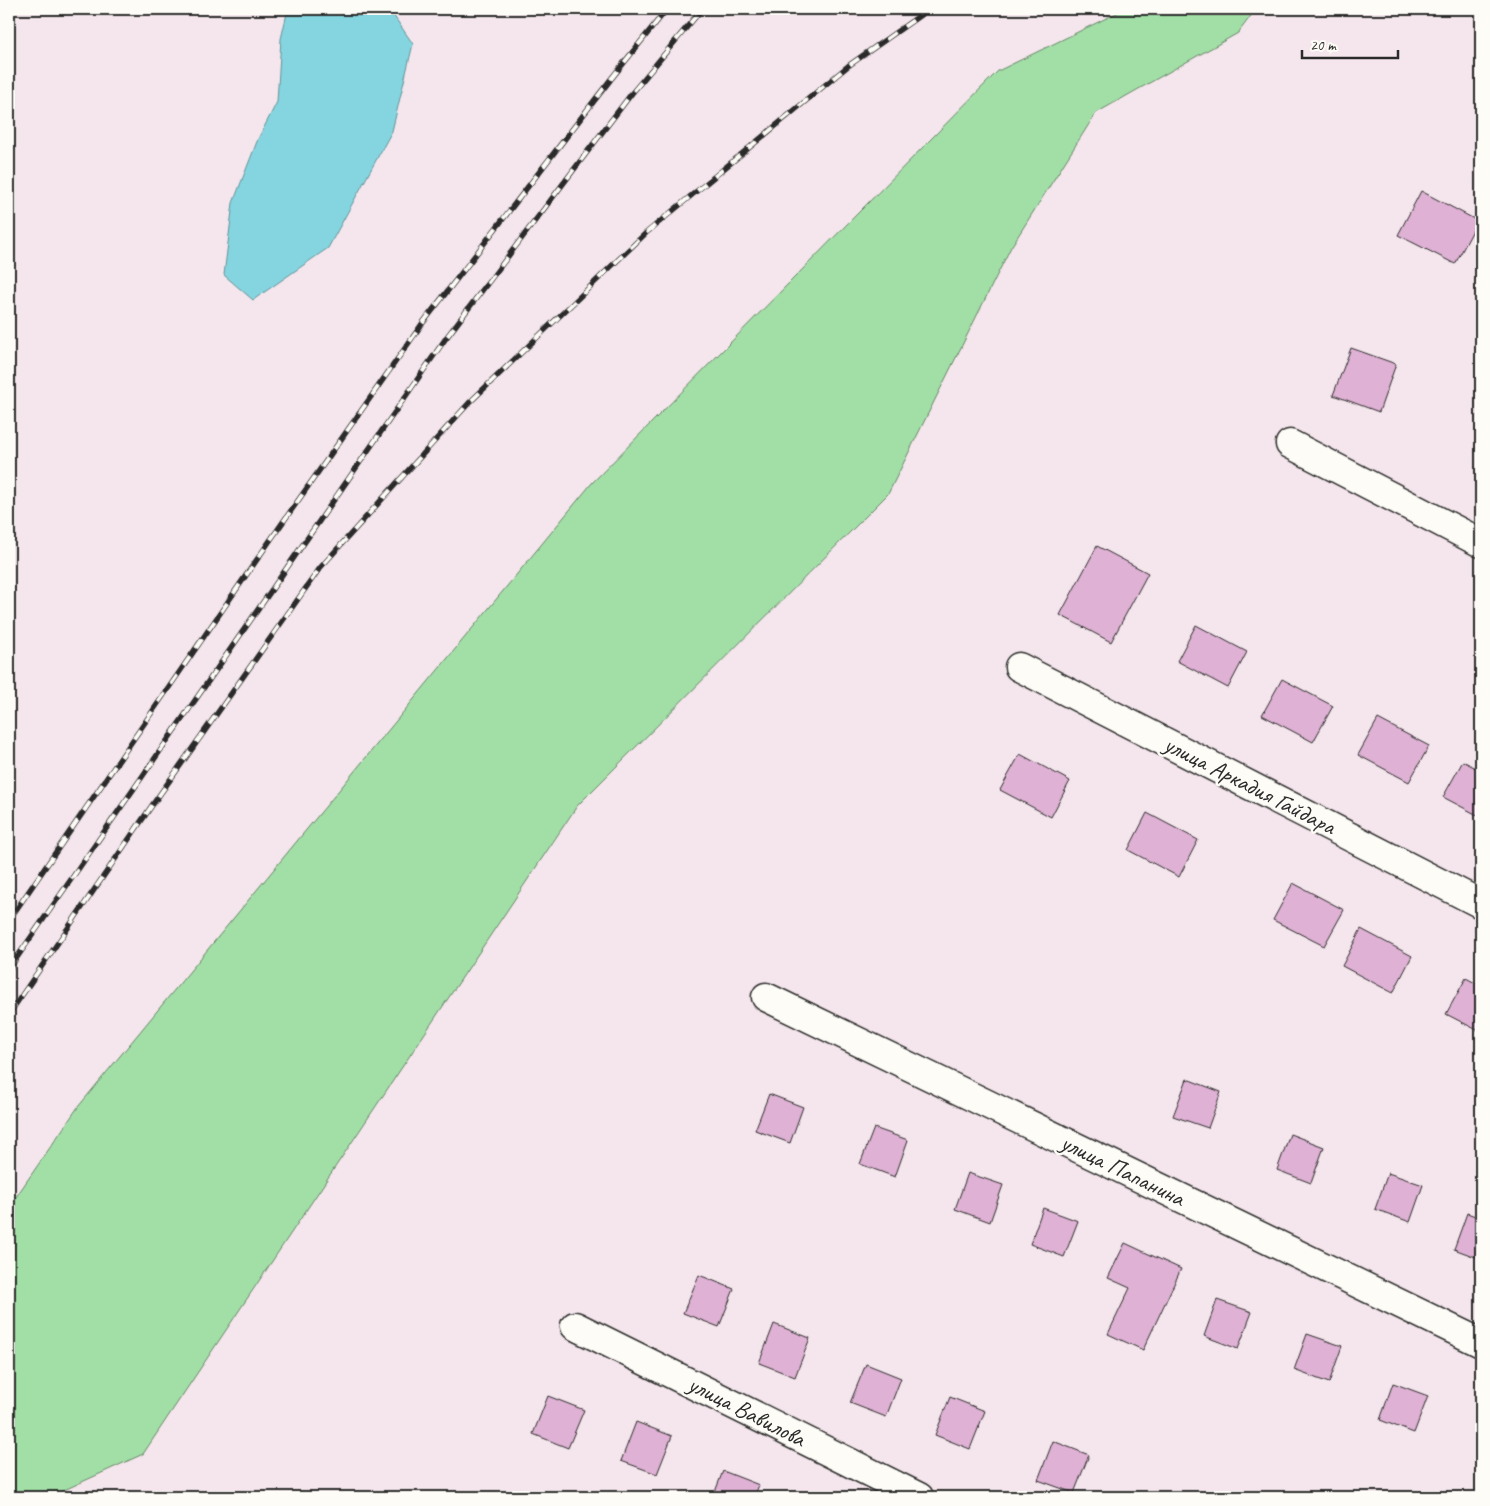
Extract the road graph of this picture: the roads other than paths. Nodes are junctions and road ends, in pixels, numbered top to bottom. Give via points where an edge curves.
1 (1290, 444) dead end
2 (1481, 543) edge
3 (1019, 667) dead end
4 (1481, 904) edge
5 (766, 997) dead end
6 (575, 1326) dead end
7 (1481, 1343) edge
8 (919, 1497) edge

1 - 2 street
3 - 4 street, улица Аркадия Гайдара
5 - 7 street, улица Папанина
6 - 8 street, улица Вавилова

